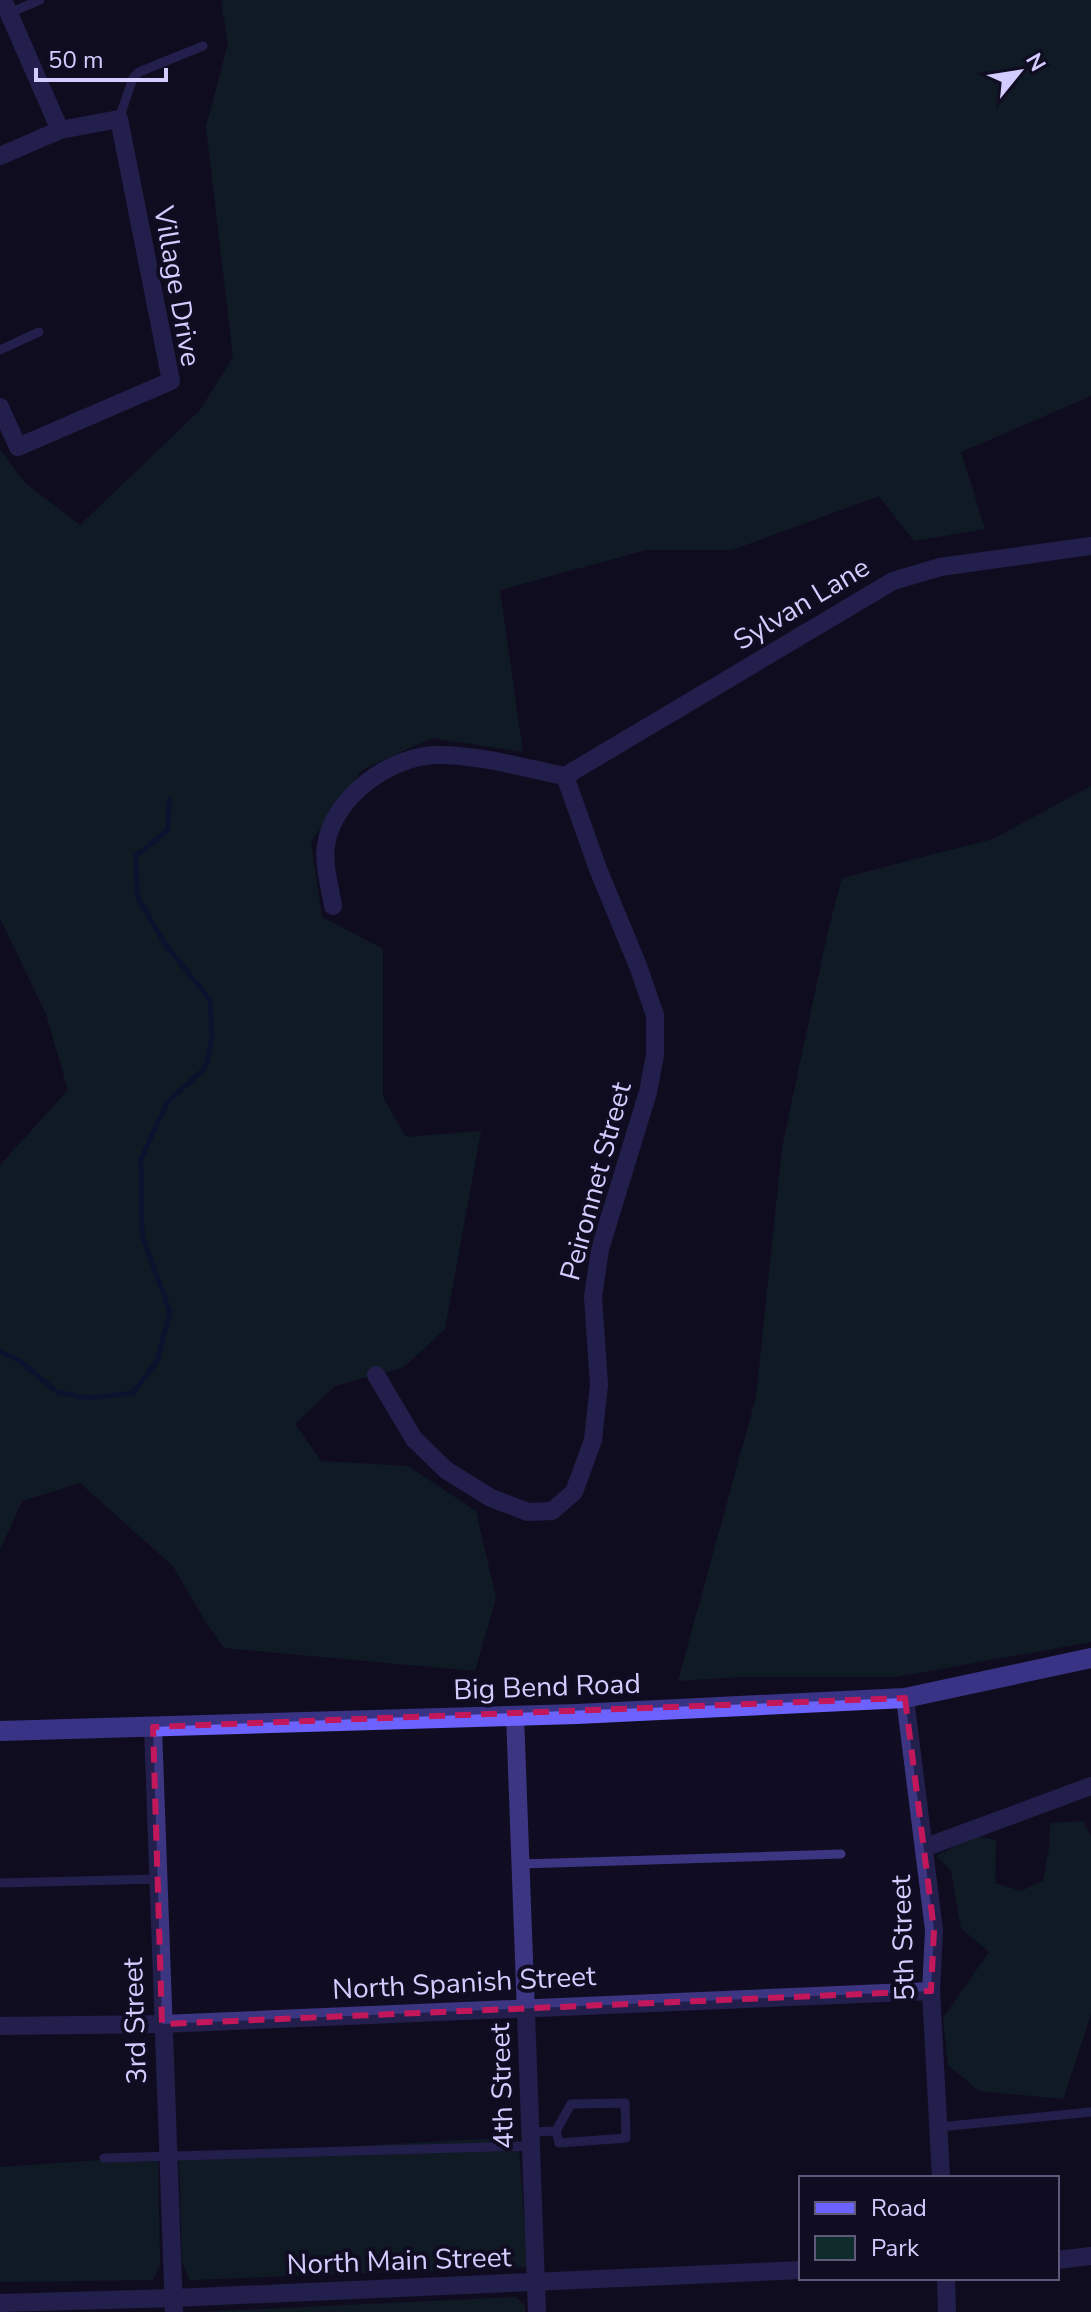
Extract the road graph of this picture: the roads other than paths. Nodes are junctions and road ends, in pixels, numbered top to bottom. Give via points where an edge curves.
1 (40, 0) edge
2 (7, 19) edge
3 (203, 46) dead end
4 (119, 119) junction
5 (60, 130) junction
6 (0, 156) edge
7 (39, 332) dead end
8 (0, 350) edge
9 (0, 407) edge
10 (1091, 546) edge
11 (565, 776) junction
12 (333, 906) dead end
13 (376, 1375) dead end
14 (1091, 1658) edge
15 (905, 1698) junction
16 (515, 1715) junction
17 (153, 1727) junction
18 (0, 1731) edge
19 (1091, 1786) edge
20 (926, 1847) junction
21 (841, 1854) dead end
22 (521, 1864) junction
23 (158, 1879) junction
24 (0, 1883) edge
25 (931, 1991) junction
26 (527, 2007) junction
27 (162, 2024) junction
28 (0, 2026) edge
29 (1091, 2112) edge
30 (939, 2127) junction
31 (556, 2131) junction
32 (531, 2139) junction
33 (167, 2156) junction
34 (104, 2158) dead end
35 (941, 2176) edge
36 (1091, 2256) edge
37 (1059, 2260) edge
38 (799, 2270) edge
39 (946, 2280) edge
40 (536, 2282) junction
41 (0, 2303) edge
42 (174, 2305) edge
43 (537, 2312) edge
44 (947, 2312) edge

1 - 2 lane
2 - 5 street
3 - 4 lane via 139,72
4 - 5 street
4 - 9 street, Village Drive via 171,381 18,447
5 - 6 street
7 - 8 lane
10 - 11 street, Sylvan Lane via 940,567 893,581
11 - 12 street via 435,755 407,760 380,774 356,791 332,825 326,846
11 - 13 street, Peironnet Street via 655,1015 648,1092 600,1249 593,1297 599,1385 593,1440 574,1492 552,1511 528,1512 491,1498 446,1470 414,1439
14 - 15 main road, Big Bend Road
15 - 16 main road, Big Bend Road
15 - 20 street, 5th Street
16 - 17 main road, Big Bend Road
16 - 22 street, 4th Street
17 - 18 main road, Big Bend Road
17 - 23 street, 3rd Street
19 - 20 street
20 - 25 street, 5th Street via 934,1930
21 - 22 lane
22 - 26 street, 4th Street
23 - 24 lane
23 - 27 street, 3rd Street
25 - 26 street, North Spanish Street
25 - 30 street, 5th Street
26 - 27 street, North Spanish Street
26 - 32 street, 4th Street
27 - 28 street, North Spanish Street
27 - 33 street, 3rd Street
29 - 30 lane
30 - 35 street, 5th Street
31 - 31 lane via 571,2104 625,2103 626,2138 559,2143
31 - 32 lane
32 - 33 lane
32 - 40 street, 4th Street
33 - 34 lane
33 - 42 street, 3rd Street
36 - 37 street
38 - 40 street, North Main Street
39 - 44 street
40 - 42 street, North Main Street
40 - 43 street, 4th Street
41 - 42 street, North Main Street

